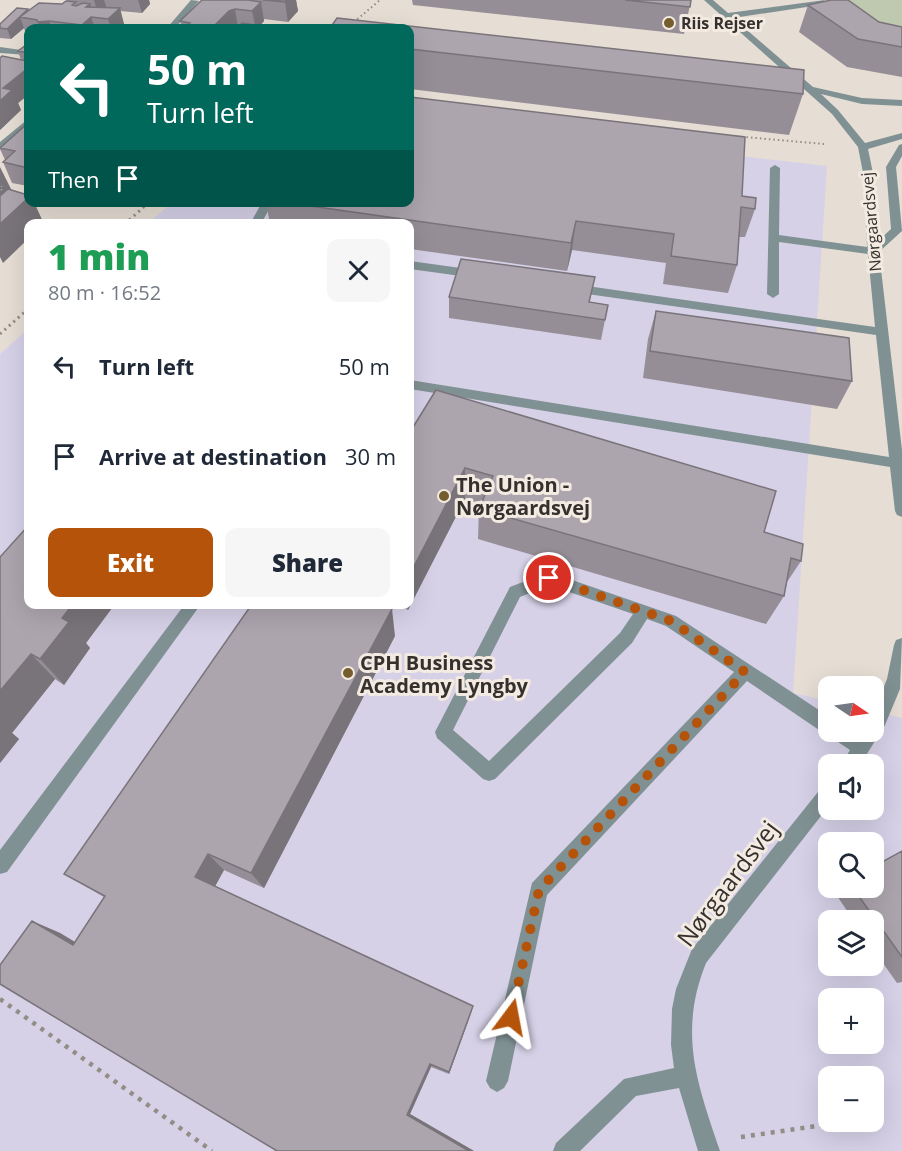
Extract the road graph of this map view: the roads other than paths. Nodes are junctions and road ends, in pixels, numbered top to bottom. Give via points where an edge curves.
1 (708, 0) edge
2 (195, 1) edge
3 (820, 2) edge
4 (828, 9) edge
5 (727, 16) junction
6 (175, 24) edge
7 (0, 50) edge
8 (24, 53) edge
9 (810, 89) junction
10 (902, 103) edge
11 (846, 111) junction
12 (24, 126) edge
13 (902, 136) edge
14 (0, 147) edge
15 (863, 147) junction
16 (902, 147) edge
17 (775, 168) dead end
18 (774, 238) junction
19 (873, 250) junction
20 (414, 266) edge
21 (492, 277) edge
22 (563, 287) edge
23 (773, 294) dead end
24 (882, 332) junction
25 (414, 386) edge
26 (897, 464) junction
27 (901, 481) edge
28 (902, 511) edge
29 (190, 609) edge
30 (644, 611) junction
31 (902, 645) edge
32 (745, 672) junction
33 (884, 711) edge
34 (818, 719) edge
35 (853, 742) edge
36 (866, 742) edge
37 (862, 748) junction
38 (858, 754) edge
39 (818, 807) edge
40 (0, 865) edge
41 (687, 1076) junction
42 (496, 1080) dead end
43 (708, 1147) edge
44 (564, 1151) edge

1 - 5 street, Nørgaardsvej
2 - 6 street
3 - 4 street
3 - 5 street
5 - 9 street, Nørgaardsvej
7 - 8 street
9 - 10 street via 862,102
9 - 11 street, Nørgaardsvej
10 - 11 street
11 - 15 street, Nørgaardsvej
12 - 14 street
13 - 15 street
15 - 19 street, Nørgaardsvej via 870,183
16 - 19 street via 891,167 897,230
17 - 18 street
18 - 19 street
18 - 23 street
19 - 24 street, Nørgaardsvej
20 - 21 street
22 - 24 street
24 - 26 street, Nørgaardsvej
25 - 26 street
26 - 27 street, Nørgaardsvej
27 - 28 street, Nørgaardsvej
29 - 40 street
30 - 30 street via 549,578 515,592 443,732 489,773 626,638
30 - 32 street via 671,621
31 - 33 street via 896,683
32 - 34 street
32 - 42 street via 539,890
35 - 37 street
36 - 37 street
37 - 38 street
39 - 41 street, Nørgaardsvej via 699,956 681,1010 681,1045
41 - 43 street, Nørgaardsvej
41 - 44 street via 631,1086

